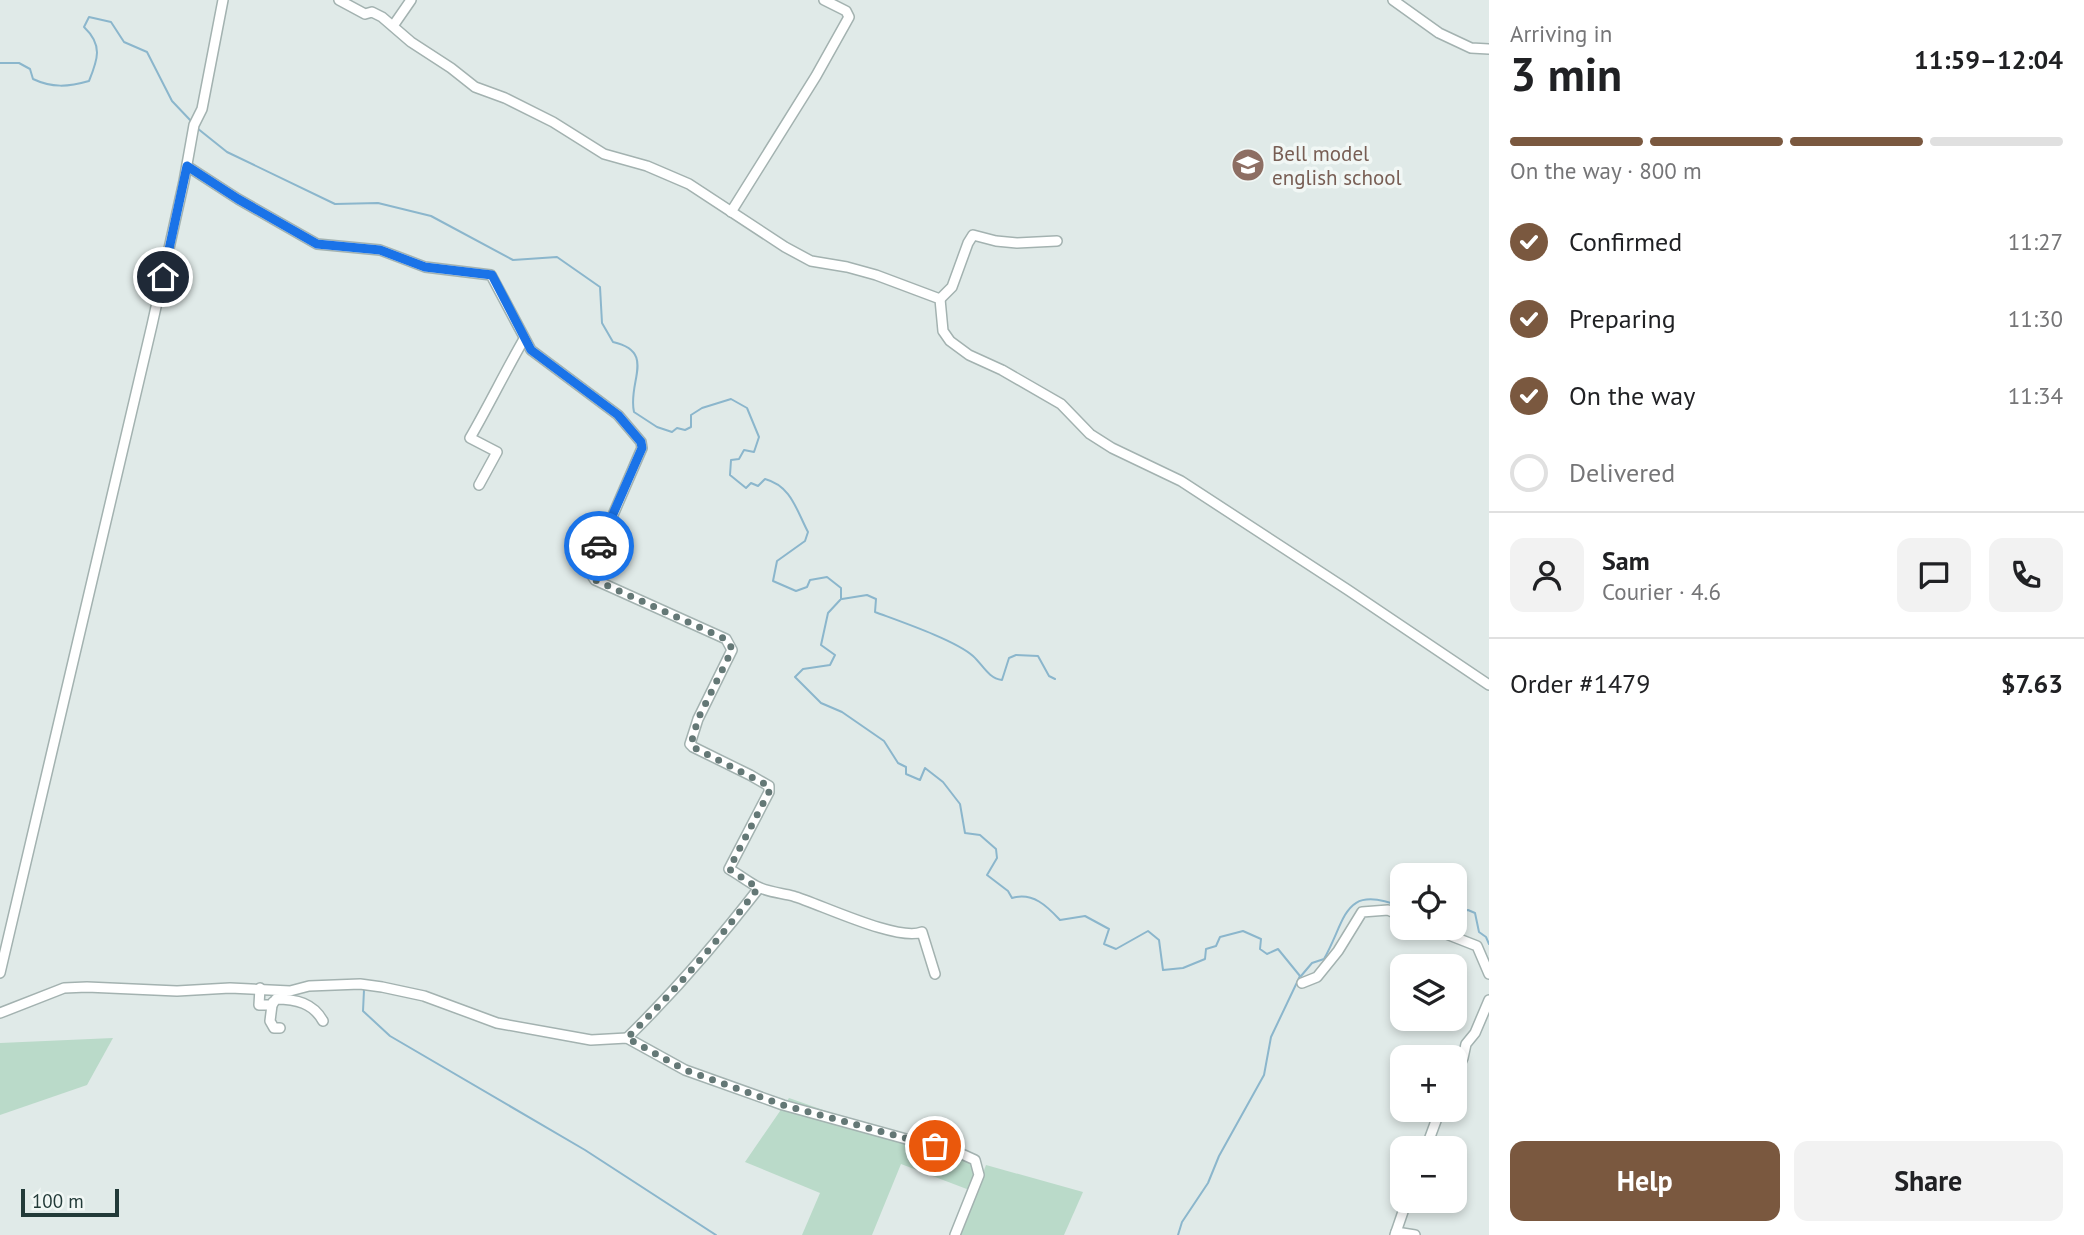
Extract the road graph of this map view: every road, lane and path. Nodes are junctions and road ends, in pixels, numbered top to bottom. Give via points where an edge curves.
1 (223, 0) edge
2 (339, 0) edge
3 (411, 0) edge
4 (824, 0) edge
5 (1393, 0) edge
6 (393, 26) junction
7 (1489, 49) edge
8 (187, 166) junction
9 (730, 212) junction
10 (1057, 242) dead end
11 (940, 299) junction
12 (524, 340) junction
13 (479, 485) dead end
14 (1489, 685) edge
15 (758, 888) junction
16 (1390, 911) edge
17 (1462, 940) edge
18 (0, 973) edge
19 (935, 974) dead end
20 (1489, 974) edge
21 (1303, 983) dead end
22 (260, 988) junction
23 (275, 989) junction
24 (1489, 1000) edge
25 (272, 1005) junction
26 (0, 1013) edge
27 (323, 1021) dead end
28 (280, 1028) dead end
29 (627, 1038) junction
30 (1466, 1045) edge
31 (1403, 1213) edge
32 (1396, 1234) edge
33 (955, 1235) edge
34 (1415, 1235) edge

1 - 8 street
2 - 6 street via 365,14 372,12
3 - 6 street
4 - 9 street via 849,17
5 - 7 street via 1439,33 1471,48
6 - 9 street via 475,87 553,122 604,154 689,184
8 - 12 street via 317,244 380,250 425,267 492,275
8 - 18 street
9 - 11 street via 811,261 876,275
10 - 11 street via 1017,243 973,235 952,287
11 - 14 street via 943,331 969,355 1061,404 1090,434 1181,481
12 - 13 street via 470,438 497,452
12 - 15 street via 618,415 641,442 590,568 595,580 726,639 730,645 732,650 698,719 691,744 769,786 729,869
15 - 19 street via 871,925 915,935 922,932
15 - 29 street via 727,930
16 - 21 street via 1362,912 1324,969
17 - 20 street via 1477,946
22 - 23 street
22 - 25 street via 259,1005
22 - 26 street via 64,988
23 - 25 street
23 - 29 street via 382,987 424,996 497,1023 591,1040
24 - 30 street
25 - 27 street via 276,999 300,1002 314,1009
25 - 28 street via 270,1021
29 - 33 street via 685,1070 783,1105 971,1157 978,1164 979,1175
31 - 32 street
32 - 34 street

